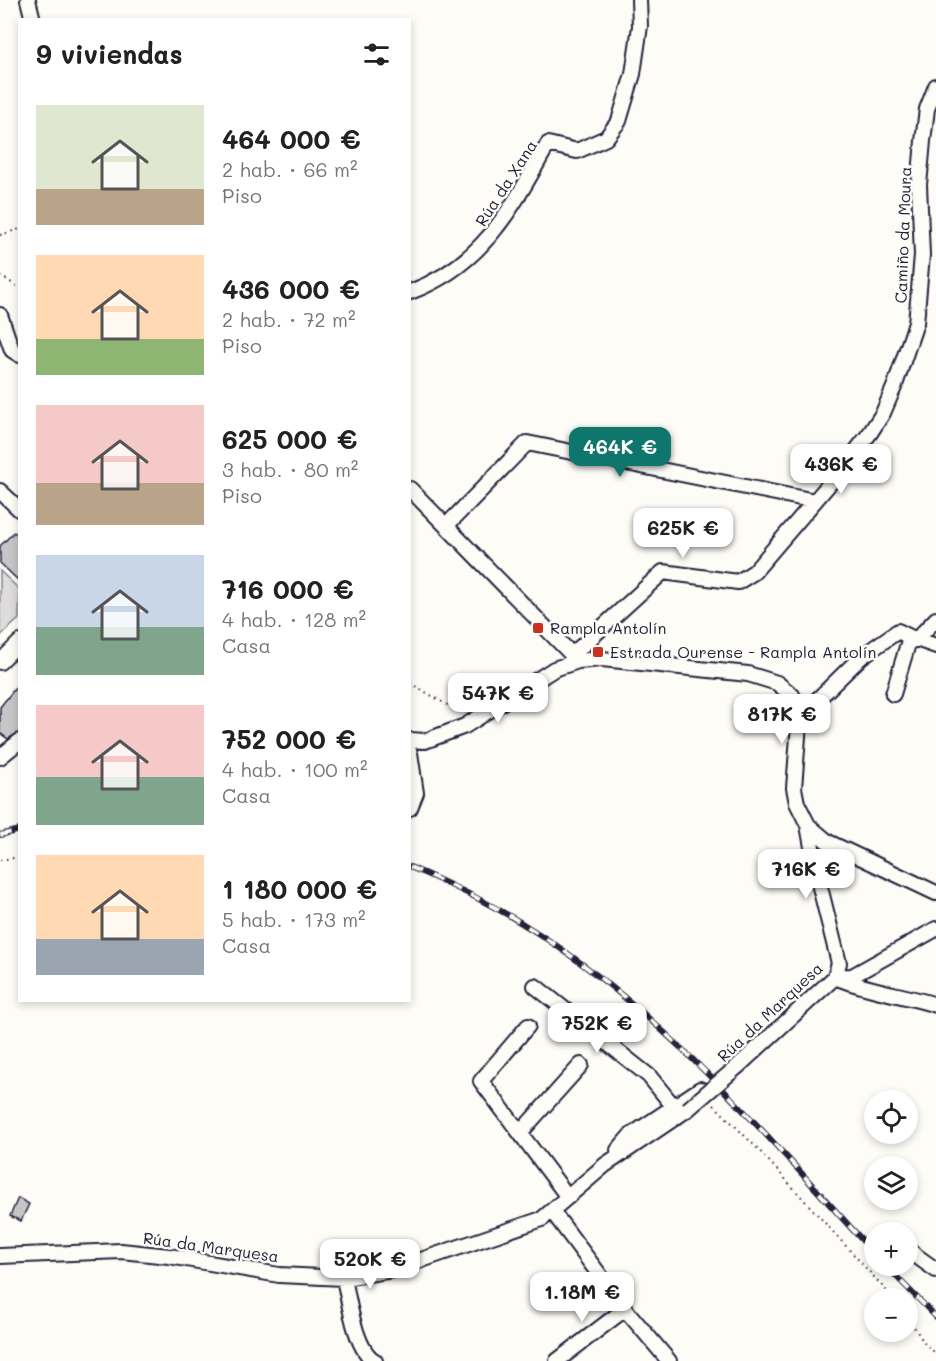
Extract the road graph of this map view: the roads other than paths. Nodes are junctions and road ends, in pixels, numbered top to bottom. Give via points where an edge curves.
1 (28, 0) edge
2 (639, 0) edge
3 (32, 18) edge
4 (936, 86) edge
5 (411, 292) edge
6 (0, 315) edge
7 (18, 354) edge
8 (411, 490) edge
9 (0, 491) edge
10 (815, 501) junction
11 (18, 508) edge
12 (446, 526) junction
13 (936, 619) edge
14 (913, 639) junction
15 (18, 644) edge
16 (936, 646) edge
17 (575, 658) junction
18 (0, 662) edge
19 (893, 694) dead end
20 (800, 711) junction
21 (411, 740) edge
22 (18, 743) edge
23 (0, 757) edge
24 (411, 760) edge
25 (411, 806) edge
26 (808, 825) junction
27 (936, 892) edge
28 (936, 929) edge
29 (835, 977) junction
30 (535, 986) dead end
31 (936, 1005) edge
32 (528, 1026) dead end
33 (581, 1065) dead end
34 (700, 1089) dead end
35 (681, 1108) junction
36 (520, 1133) junction
37 (568, 1197) junction
38 (552, 1210) junction
39 (0, 1256) edge
40 (918, 1257) edge
41 (936, 1270) edge
42 (344, 1278) junction
43 (625, 1309) junction
44 (375, 1361) edge
45 (557, 1361) edge
46 (669, 1361) edge

1 - 3 street
2 - 5 street, Rúa da Xana via 640,26 633,74 619,121 606,138 577,151 548,144 489,239 433,284
4 - 10 street, Camiño da Moura via 927,109 922,141 922,255 916,323 883,413
6 - 7 street via 12,350
8 - 12 street
9 - 11 street
10 - 12 street via 527,443
10 - 17 street, Camiño da Moura via 754,572 738,582 663,572
12 - 17 street
13 - 14 street
14 - 16 street
14 - 19 street
14 - 20 street via 898,631 861,657 817,700
15 - 18 street
17 - 20 street via 748,674 777,683 792,695
17 - 21 street via 465,726 425,741
20 - 26 street via 794,788
22 - 23 street
24 - 25 street via 416,793
26 - 27 street via 828,842
26 - 29 street, Rúa da Marquesa via 839,963
28 - 29 street via 852,976
29 - 31 street
29 - 35 street, Rúa da Marquesa, bridge via 737,1067
30 - 35 street via 650,1076
32 - 36 street via 481,1081
33 - 36 street
34 - 35 street, Rúa da Marquesa
35 - 37 street, Rúa da Marquesa
36 - 37 street
37 - 38 street, Rúa da Marquesa
38 - 42 street, Rúa da Marquesa via 542,1219 392,1270
38 - 43 street
39 - 42 street, Rúa da Marquesa via 120,1251 279,1275
40 - 41 street
42 - 44 street via 357,1334 367,1357
43 - 45 street
43 - 46 street

